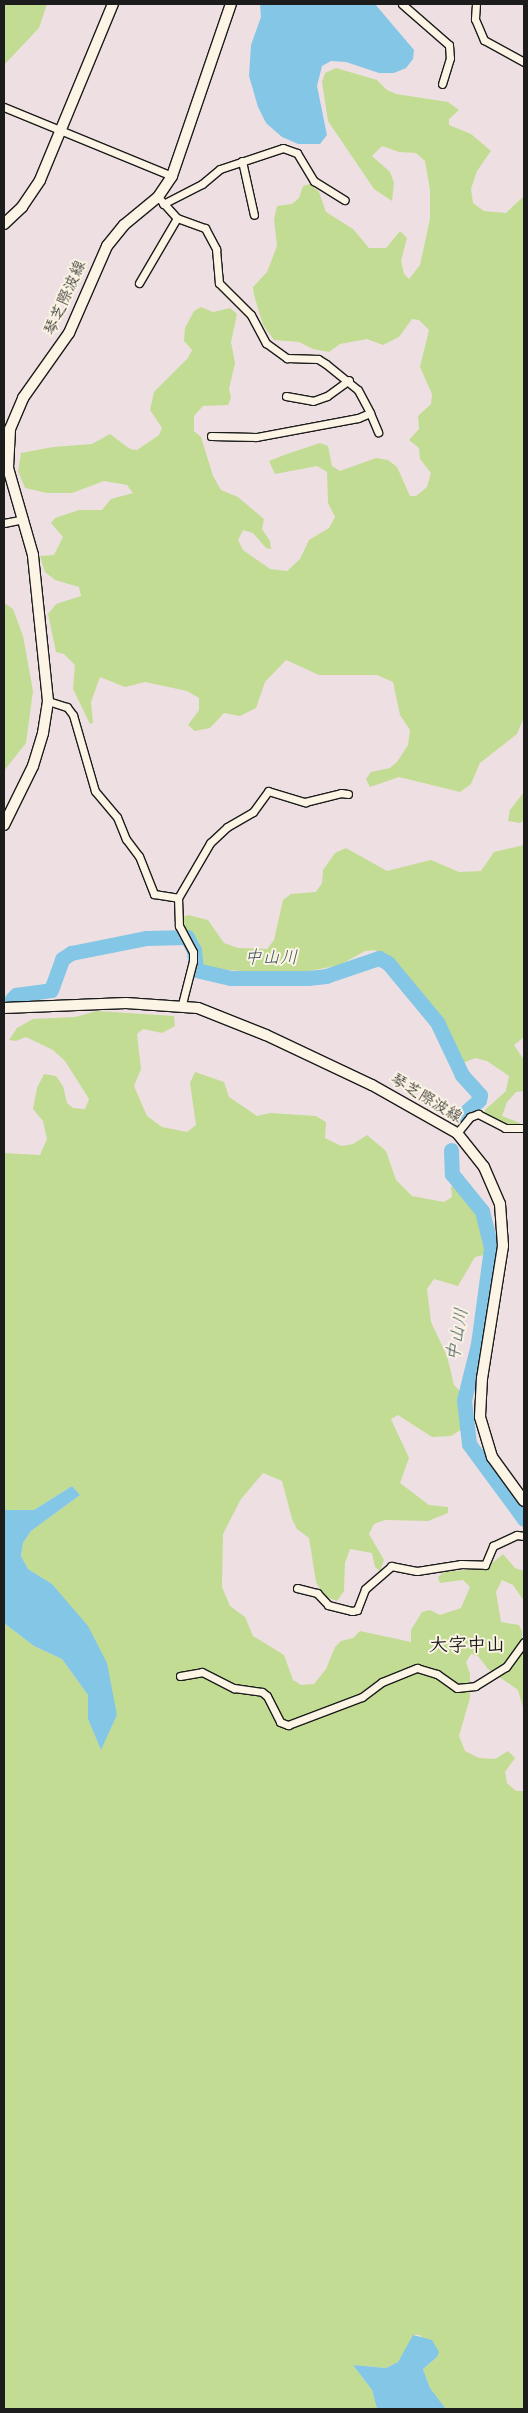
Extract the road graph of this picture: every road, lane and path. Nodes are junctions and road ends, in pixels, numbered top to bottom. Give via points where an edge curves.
1 (113, 4) edge
2 (231, 4) edge
3 (402, 4) edge
4 (476, 4) edge
5 (524, 62) edge
6 (442, 84) dead end
7 (4, 107) edge
8 (61, 130) junction
9 (242, 161) junction
10 (172, 176) junction
11 (160, 200) junction
12 (344, 200) dead end
13 (254, 215) dead end
14 (177, 218) junction
15 (4, 224) edge
16 (140, 283) dead end
17 (348, 380) junction
18 (286, 396) dead end
19 (370, 413) junction
20 (7, 429) edge
21 (378, 432) dead end
22 (211, 436) dead end
23 (24, 519) junction
24 (4, 523) edge
25 (48, 701) junction
26 (348, 794) dead end
27 (4, 825) edge
28 (178, 898) junction
29 (182, 1004) junction
30 (4, 1008) edge
31 (524, 1128) edge
32 (457, 1134) junction
33 (524, 1501) edge
34 (524, 1536) edge
35 (297, 1588) dead end
36 (524, 1642) edge
37 (180, 1676) dead end

1 - 8 main road
2 - 10 main road, 琴芝際波線
3 - 6 street via 449,45 450,58
4 - 5 street via 475,18 484,40
7 - 8 street
8 - 10 street
8 - 15 main road via 32,193
9 - 11 street via 220,169 202,184
9 - 12 street via 290,148 297,153 314,182
9 - 13 street
10 - 11 main road, 琴芝際波線
11 - 14 street
11 - 20 main road, 琴芝際波線 via 124,225 100,258 69,333 23,398
14 - 16 street
14 - 17 street via 205,228 216,249 219,283 251,315 266,343 287,358 318,359
17 - 18 street via 327,396 313,400
17 - 19 street via 365,400
19 - 21 street
19 - 22 street via 256,437
20 - 23 main road, 琴芝際波線 via 9,475
23 - 24 street
23 - 25 main road, 琴芝際波線 via 37,582
25 - 27 main road, 琴芝際波線 via 44,733 34,766
25 - 28 street via 67,707 74,715 95,791 117,817 126,838 140,856 154,894
26 - 28 street via 306,802 268,791 253,812 219,833
28 - 29 street via 179,926 193,952
29 - 30 main road, 琴芝際波線
29 - 32 main road, 琴芝際波線 via 244,1025 315,1057 405,1102
31 - 32 street via 505,1128 478,1114 470,1117
32 - 33 main road, 琴芝際波線 via 484,1167 500,1204 504,1246 482,1378 480,1417 492,1457
34 - 35 street via 517,1535 493,1546 485,1565 461,1564 417,1571 390,1566 362,1593 357,1610 328,1605 316,1593
36 - 37 street via 506,1667 476,1686 457,1688 437,1674 417,1668 382,1682 362,1697 288,1725 280,1722 262,1692 234,1688 202,1672

